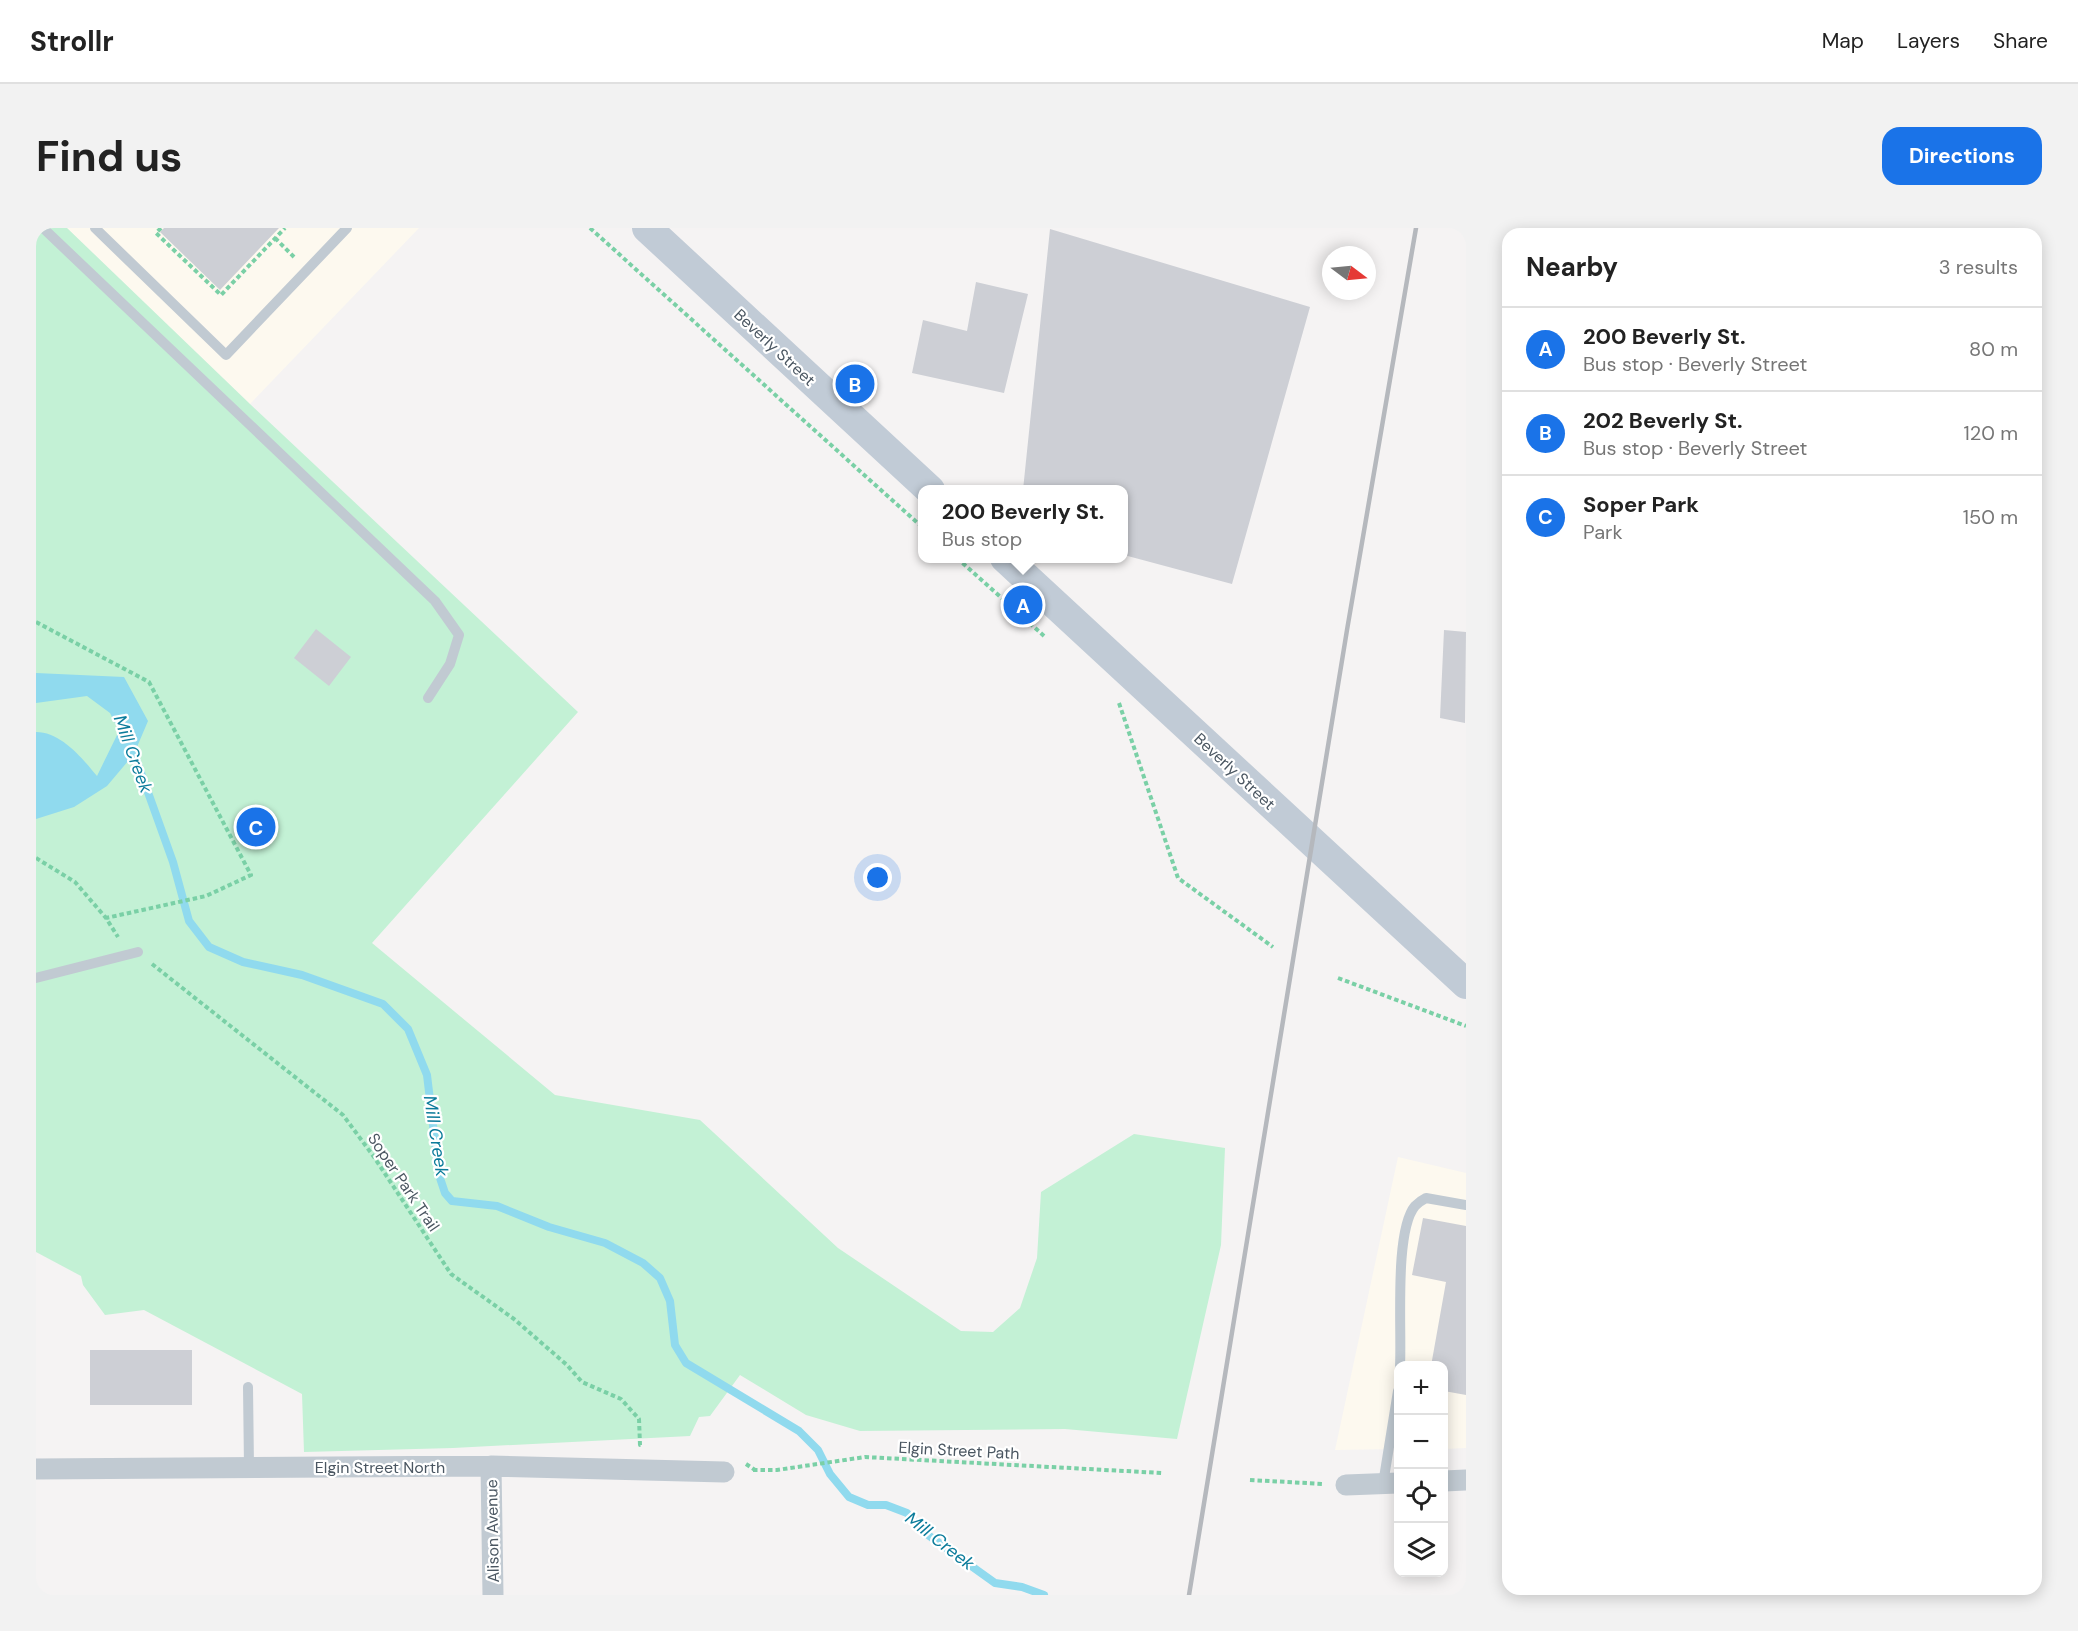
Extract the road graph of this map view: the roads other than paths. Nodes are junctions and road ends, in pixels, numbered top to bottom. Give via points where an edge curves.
1 (43, 228) edge
2 (95, 228) edge
3 (347, 228) edge
4 (647, 228) edge
5 (926, 485) edge
6 (1010, 563) edge
7 (428, 698) dead end
8 (138, 952) road end
9 (36, 978) edge
10 (1466, 984) edge
11 (1466, 1205) edge
12 (1400, 1361) edge
13 (248, 1387) dead end
14 (1396, 1415) edge
15 (732, 1465) road end
16 (491, 1466) junction
17 (249, 1467) junction
18 (36, 1468) edge
19 (1466, 1480) edge
20 (1448, 1481) edge
21 (1391, 1484) edge
22 (1346, 1485) road end
23 (493, 1595) edge

1 - 7 lane via 435,601 459,635 450,664
2 - 3 lane via 226,354
4 - 5 main road, Beverly Street
6 - 10 main road, Beverly Street
8 - 9 lane
11 - 12 lane via 1426,1198 1409,1216 1400,1296
13 - 17 lane
14 - 21 lane
15 - 16 street, Elgin Street North
16 - 17 street, Elgin Street North
16 - 23 street, Alison Avenue
17 - 18 street, Elgin Street North
19 - 20 street
21 - 22 street

